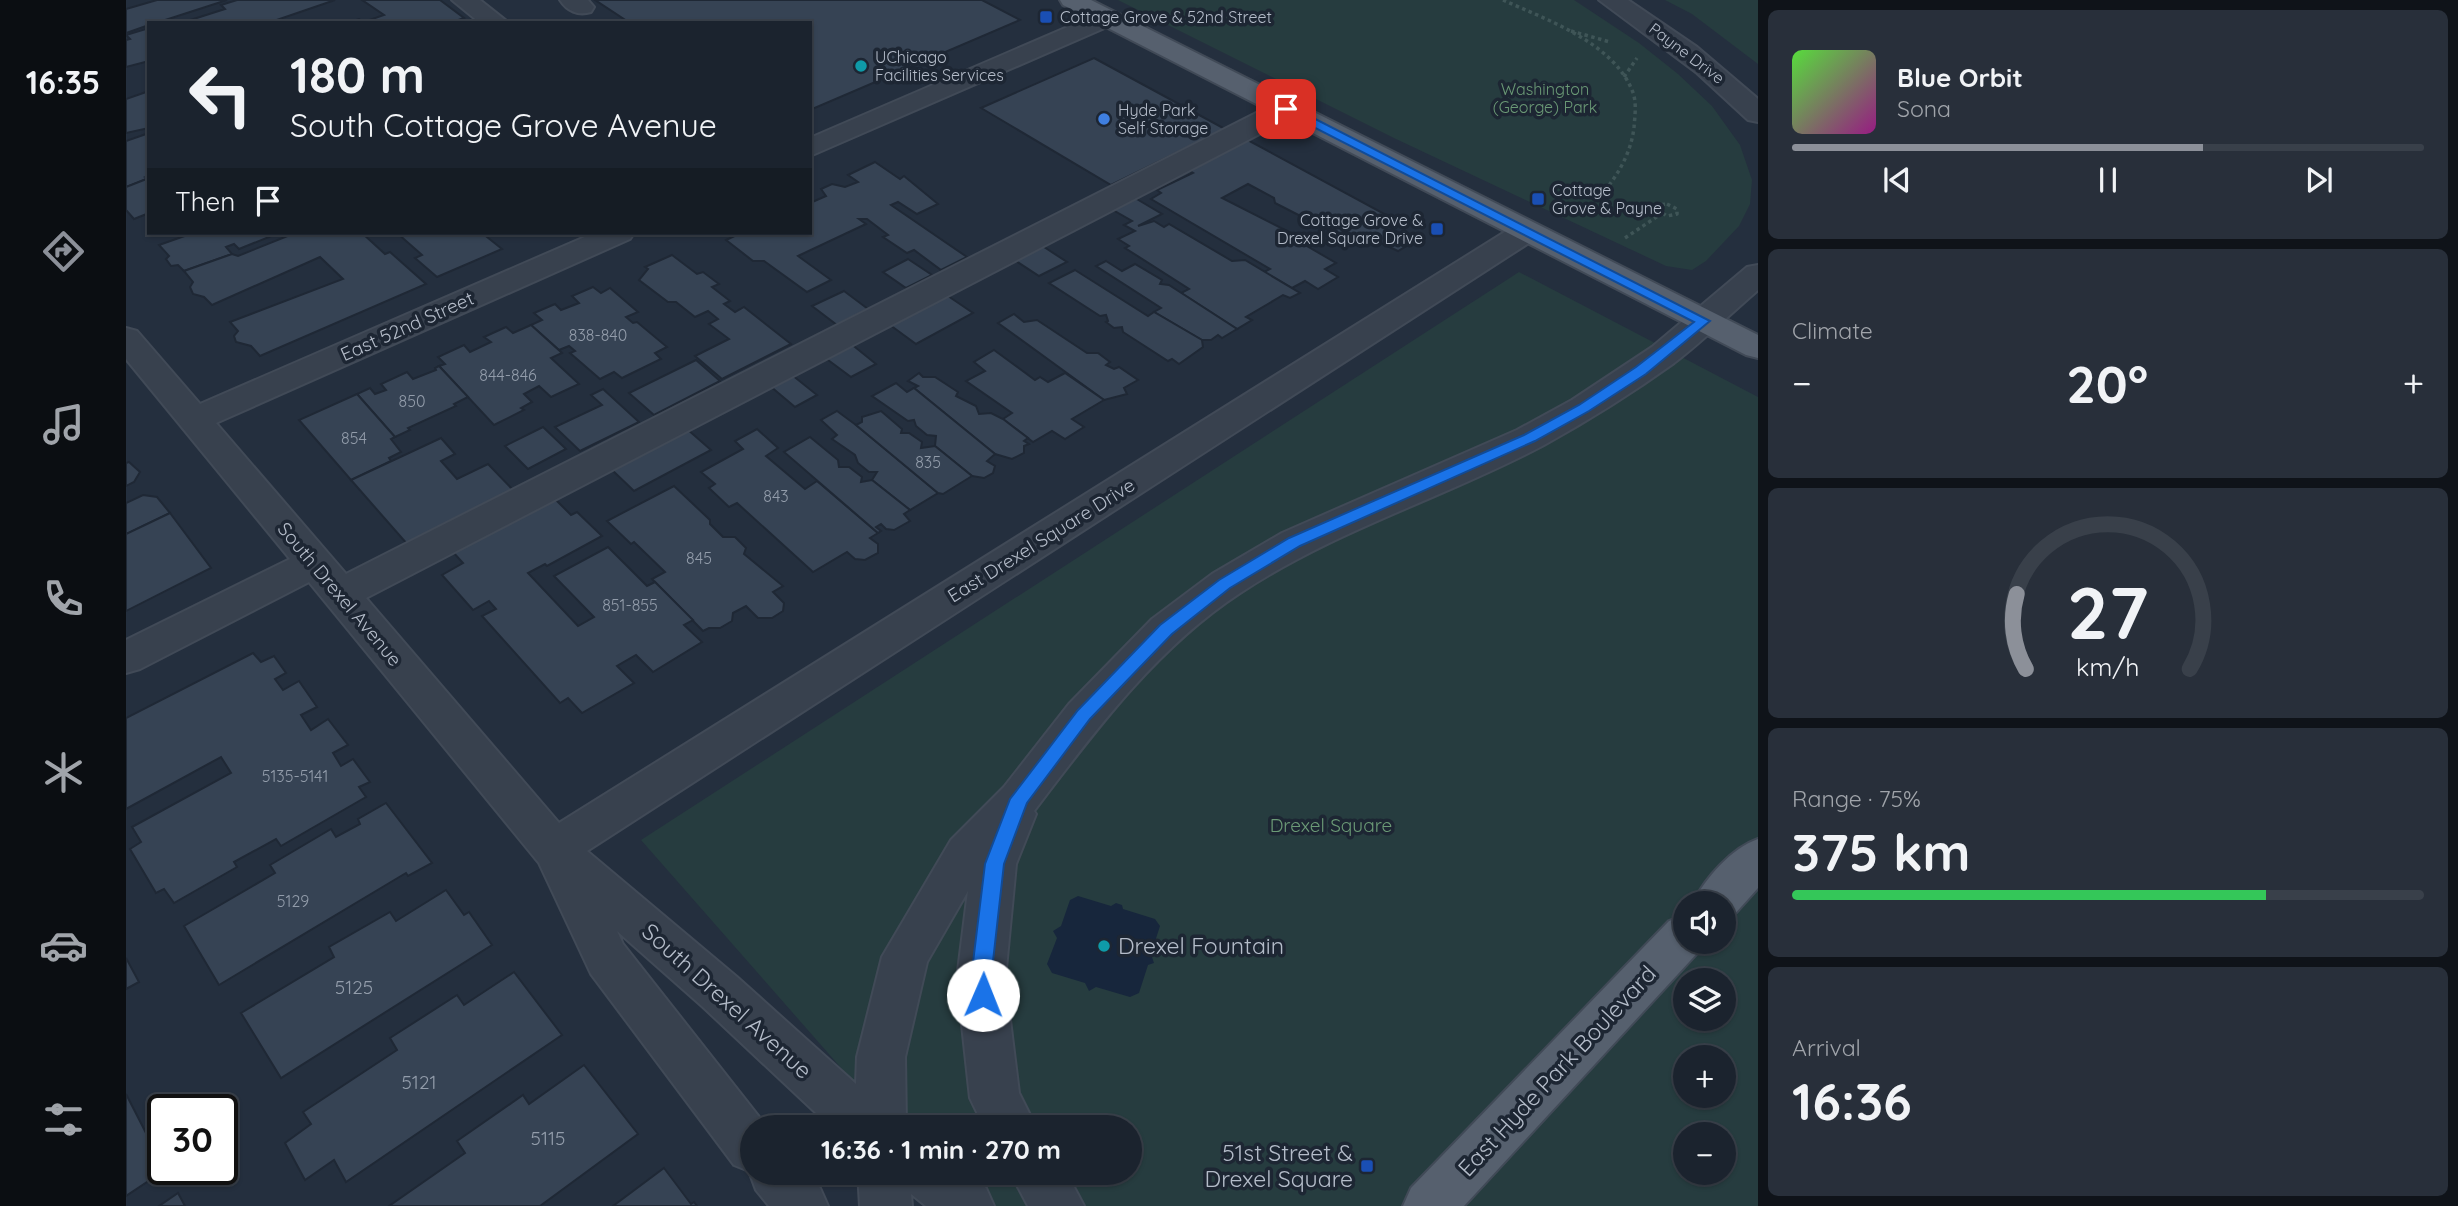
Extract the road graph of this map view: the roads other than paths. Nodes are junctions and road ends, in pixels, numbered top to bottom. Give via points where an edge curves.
1 (464, 0) edge
2 (1072, 0) edge
3 (1611, 0) edge
4 (1107, 18) junction
5 (494, 21) edge
6 (1286, 109) junction
7 (1758, 114) edge
8 (812, 147) edge
9 (1527, 231) junction
10 (614, 235) edge
11 (1758, 274) edge
12 (1703, 321) junction
13 (126, 338) edge
14 (1758, 348) edge
15 (194, 420) junction
16 (315, 563) junction
17 (340, 594) junction
18 (126, 658) edge
19 (1019, 799) junction
20 (554, 849) junction
21 (1758, 858) edge
22 (1727, 891) edge
23 (1673, 948) edge
24 (1003, 1113) edge
25 (854, 1115) edge
26 (881, 1115) edge
27 (740, 1132) edge
28 (785, 1185) edge
29 (885, 1185) edge
30 (941, 1185) edge
31 (1044, 1185) edge
32 (802, 1206) edge
33 (886, 1206) edge
34 (968, 1206) edge
35 (1058, 1206) edge
36 (1430, 1206) edge

1 - 5 street
2 - 4 main road
3 - 7 street, Payne Drive via 1687,49
4 - 6 main road
4 - 8 street
6 - 9 main road
6 - 17 street
9 - 12 main road
9 - 20 street, East Drexel Square Drive
10 - 15 street, East 52nd Street
11 - 12 street
12 - 14 main road
12 - 19 street via 1641,370 1562,420 1305,537 1225,584 1166,629 1118,677
13 - 15 street, South Drexel Avenue
15 - 16 street, South Drexel Avenue
16 - 17 street, South Drexel Avenue
16 - 18 street
17 - 20 street, South Drexel Avenue
19 - 24 street via 994,864 981,979
19 - 26 street via 967,853 905,957 881,1057
20 - 25 street, South Drexel Avenue
20 - 27 street, South Drexel Avenue via 607,959
21 - 22 main road
23 - 36 main road, East Hyde Park Boulevard
28 - 32 street
29 - 33 street
30 - 34 street
31 - 35 street

